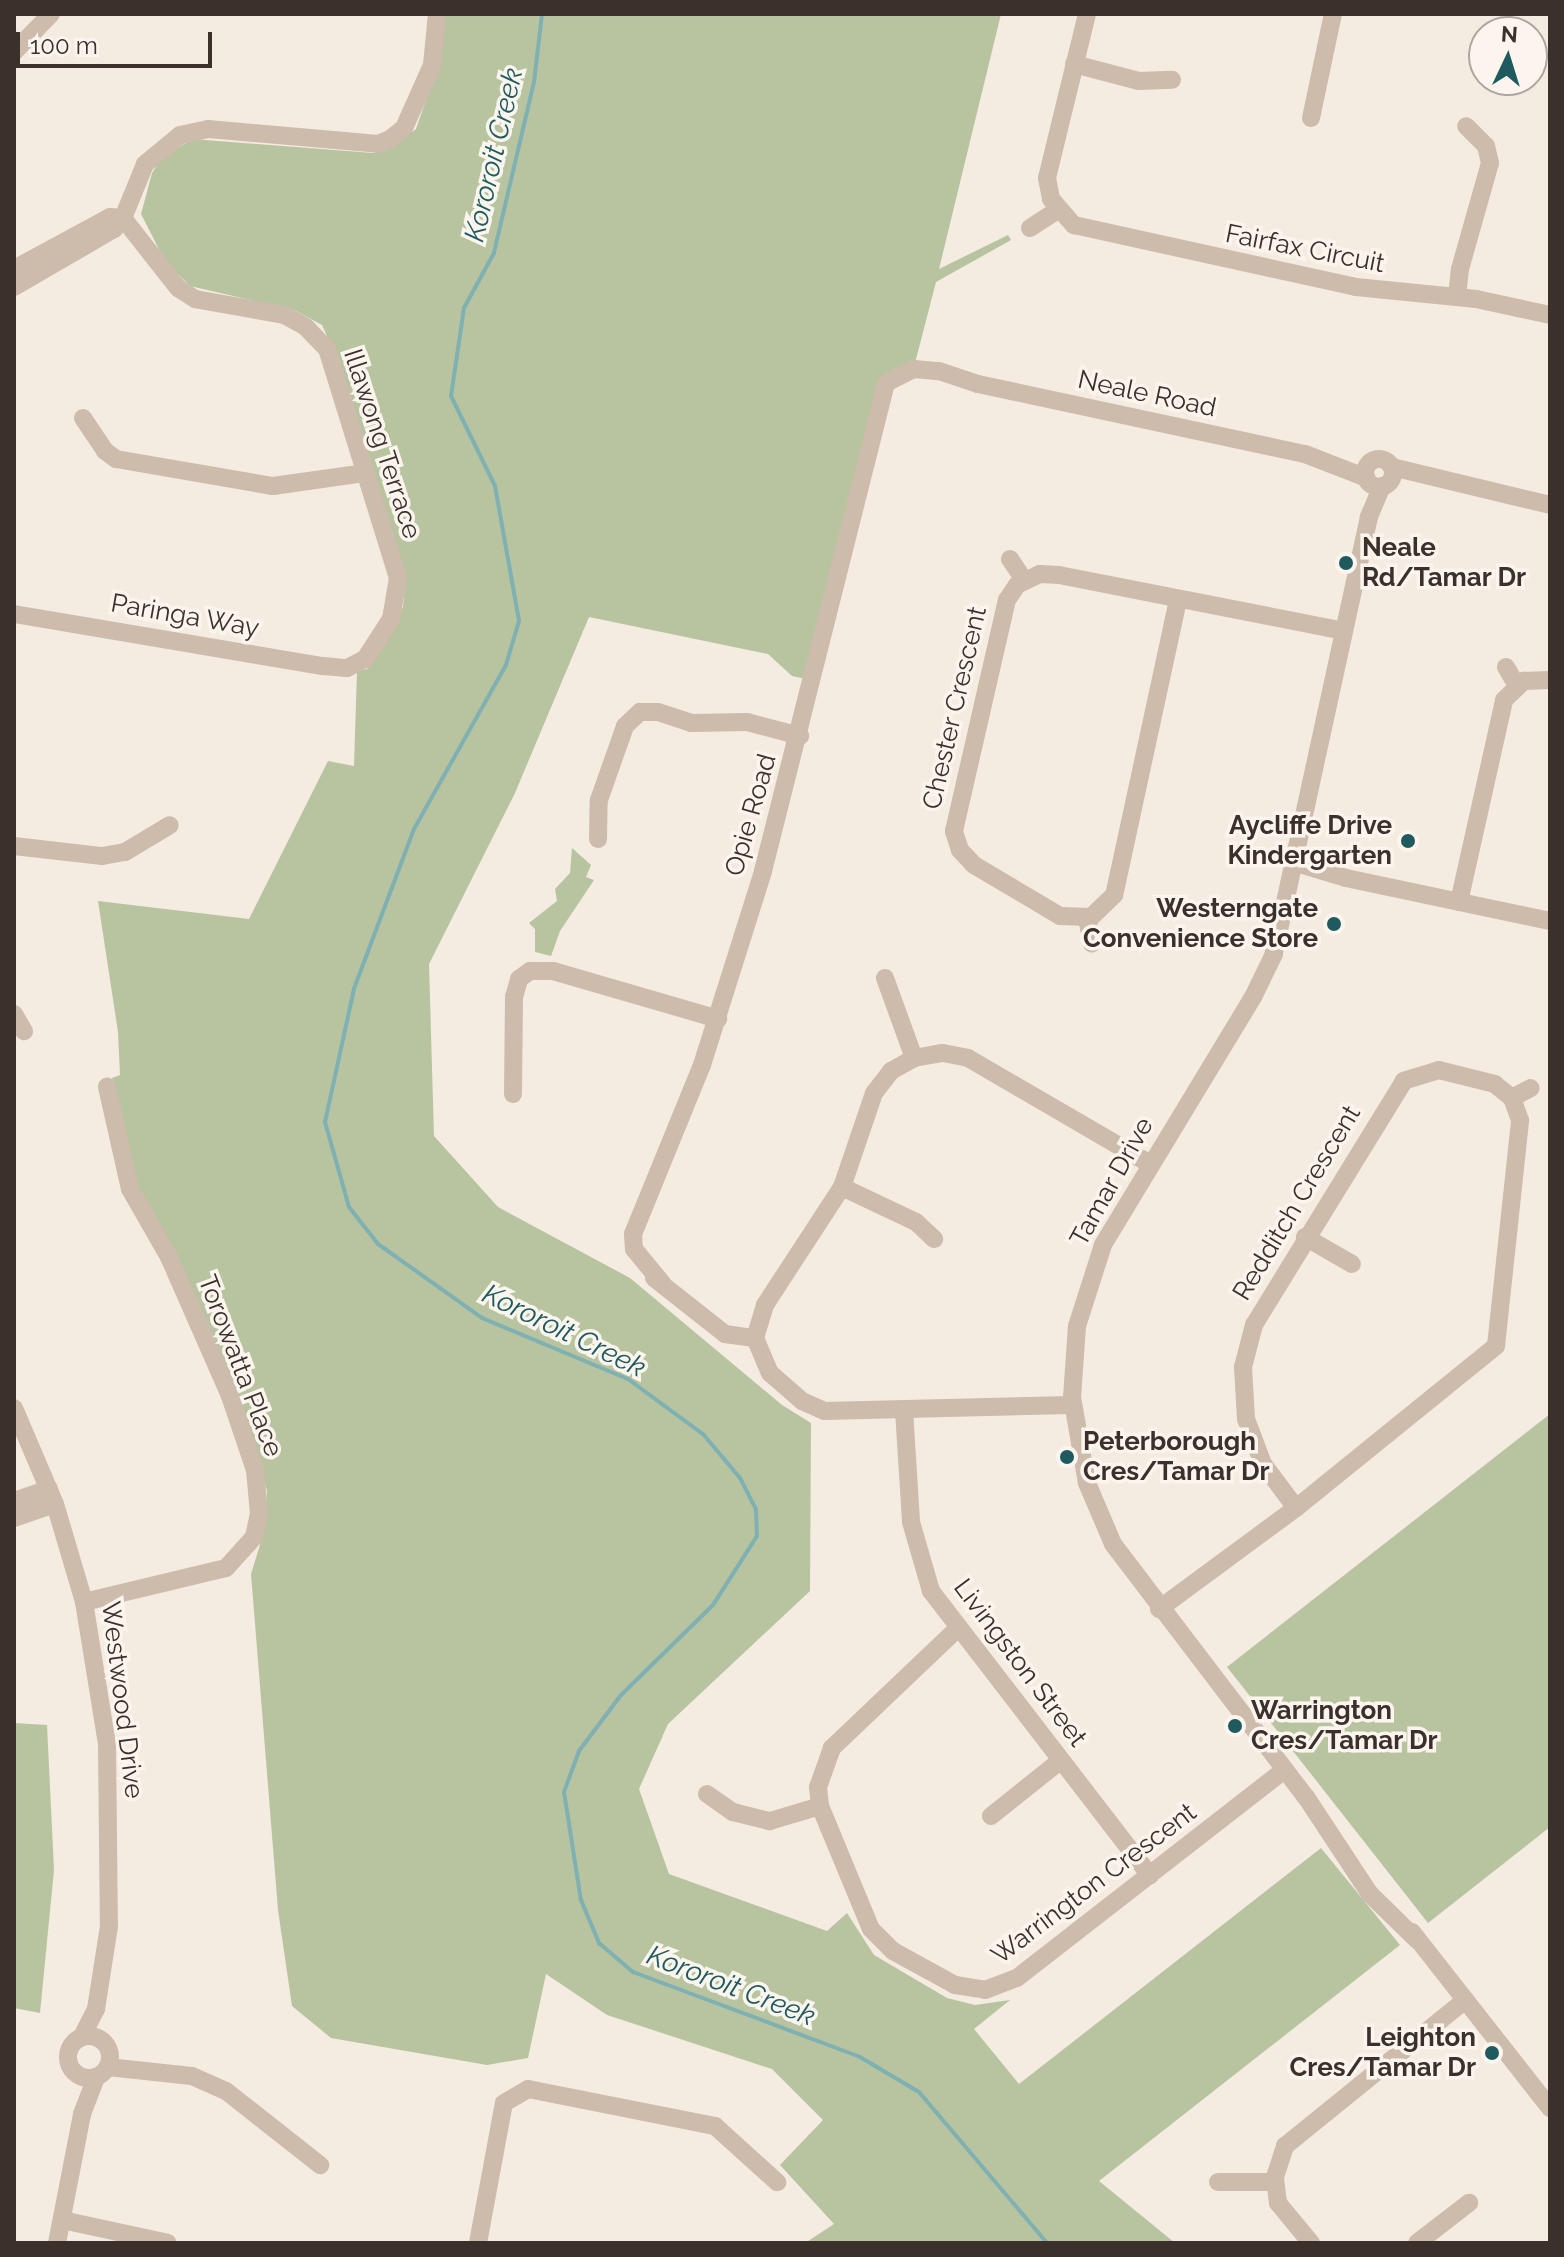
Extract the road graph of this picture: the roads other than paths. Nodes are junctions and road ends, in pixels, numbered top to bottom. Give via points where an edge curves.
1 (51, 14) edge
2 (437, 14) edge
3 (1087, 14) edge
4 (1333, 14) edge
5 (14, 52) edge
6 (1074, 64) junction
7 (1172, 80) dead end
8 (1311, 118) dead end
9 (1466, 126) dead end
10 (1058, 210) junction
11 (123, 218) junction
12 (1030, 228) dead end
13 (14, 269) edge
14 (14, 287) edge
15 (1457, 297) junction
16 (1550, 315) edge
17 (906, 377) joint
18 (83, 418) dead end
19 (364, 473) junction
20 (1378, 476) junction
21 (1550, 505) edge
22 (1010, 559) dead end
23 (1024, 580) junction
24 (1178, 600) junction
25 (14, 614) edge
26 (1344, 635) junction
27 (1506, 667) dead end
28 (347, 668) joint
29 (1550, 680) edge
30 (1516, 684) junction
31 (800, 736) junction
32 (170, 825) dead end
33 (598, 839) dead end
34 (14, 846) edge
35 (1295, 868) junction
36 (1459, 902) junction
37 (1087, 918) junction
38 (1550, 921) edge
39 (1092, 944) dead end
40 (885, 978) dead end
41 (14, 1014) edge
42 (718, 1019) junction
43 (24, 1031) dead end
44 (914, 1058) junction
45 (107, 1087) dead end
46 (1531, 1088) dead end
47 (513, 1094) dead end
48 (1512, 1098) junction
49 (1148, 1168) junction
50 (842, 1187) junction
51 (1305, 1237) junction
52 (934, 1239) dead end
53 (1352, 1264) dead end
54 (755, 1338) junction
55 (1072, 1401) junction
56 (14, 1408) edge
57 (904, 1410) junction
58 (52, 1496) junction
59 (14, 1501) edge
60 (1296, 1508) junction
61 (14, 1518) edge
62 (84, 1602) junction
63 (1162, 1613) junction
64 (957, 1629) junction
65 (1060, 1761) junction
66 (1284, 1770) junction
67 (707, 1794) dead end
68 (820, 1806) junction
69 (991, 1816) dead end
70 (1150, 1875) junction
71 (1465, 2000) junction
72 (96, 2009) junction
73 (82, 2037) junction
74 (99, 2063) junction
75 (1550, 2108) edge
76 (320, 2165) dead end
77 (777, 2182) dead end
78 (1218, 2182) dead end
79 (1274, 2182) junction
80 (1469, 2203) dead end
81 (62, 2220) junction
82 (57, 2243) edge
83 (168, 2243) edge
84 (478, 2243) edge
85 (1311, 2243) edge
86 (1417, 2243) edge

1 - 5 street
2 - 11 street via 432,65 404,128 390,139 378,144 208,129 180,135 145,164
3 - 6 street
4 - 8 street
6 - 7 street via 1139,81
6 - 10 street via 1047,178
9 - 15 street via 1486,146 1490,163
10 - 12 street
10 - 15 street, Fairfax Circuit via 1074,225 1093,231 1356,287
11 - 13 street via 110,217
11 - 14 street via 114,229
11 - 19 street, Illawong Terrace via 178,288 195,299 284,315 306,327 327,349
15 - 16 street, Fairfax Circuit
17 - 20 street, Neale Road via 978,384 1305,454
17 - 31 street, Opie Road via 876,425
18 - 19 street via 116,459 273,486
19 - 28 street, Illawong Terrace via 398,578 398,598 365,659
20 - 21 street, Neale Road via 1428,479
20 - 26 street, Tamar Drive
22 - 23 street
23 - 24 street via 1059,575
23 - 37 street, Chester Crescent via 1007,600 954,823 956,841 974,865 1051,912
24 - 26 street
24 - 37 street via 1118,883 1108,905
25 - 28 street, Paringa Way
26 - 35 street, Tamar Drive
27 - 30 street
29 - 30 street
30 - 36 street via 1498,718
31 - 33 street via 747,722 691,723 640,712 625,726 599,800
31 - 42 street, Opie Road
32 - 34 street via 125,852 102,856
35 - 36 street
35 - 49 street, Tamar Drive via 1265,976
36 - 38 street
37 - 39 street
40 - 44 street
41 - 43 street
42 - 47 street via 553,971 530,971 519,979 514,997
42 - 54 street, Opie Road via 686,1109 627,1242 662,1283 725,1334
44 - 49 street via 943,1053 968,1058
44 - 50 street via 891,1071 874,1093
45 - 62 street, Torowatta Place via 130,1189 169,1257 230,1396 255,1470 259,1514 254,1537 226,1568
46 - 48 street
48 - 51 street, Redditch Crescent via 1495,1084 1439,1070 1404,1081
48 - 60 street via 1519,1131 1496,1346
49 - 55 street, Tamar Drive via 1103,1245 1087,1285 1074,1349
50 - 52 street via 916,1222
50 - 54 street via 765,1305
51 - 53 street
51 - 60 street, Redditch Crescent via 1254,1325 1242,1390 1253,1443
54 - 57 street via 770,1373 812,1407 836,1413
55 - 57 street
55 - 63 street, Tamar Drive via 1082,1464 1098,1514
56 - 58 street, Westwood Drive
57 - 64 street, Livingston Street via 915,1546 931,1591
58 - 59 street
58 - 61 street
58 - 62 street, Westwood Drive
60 - 63 street
62 - 72 street, Westwood Drive via 107,1744 112,1843 109,1926
63 - 66 street, Tamar Drive
64 - 65 street, Livingston Street
64 - 68 street, Warrington Crescent via 832,1748 819,1780
65 - 69 street
65 - 70 street, Livingston Street
66 - 70 street, Warrington Crescent
66 - 71 street, Tamar Drive via 1355,1867 1391,1901
67 - 68 street via 733,1812 770,1821
68 - 70 street, Warrington Crescent via 877,1938 962,1988 1007,1984
71 - 75 street, Tamar Drive
71 - 79 street via 1293,2135 1279,2157
72 - 73 street, Westwood Drive
72 - 74 street, Westwood Drive
73 - 74 street
73 - 74 street, Westwood Drive via 68,2053
74 - 76 street via 192,2076 226,2091
74 - 81 street via 82,2114
77 - 84 street via 738,2142 690,2117 528,2089 514,2094 499,2119
78 - 79 street
79 - 85 street via 1282,2214
80 - 86 street
81 - 82 street
81 - 83 street

